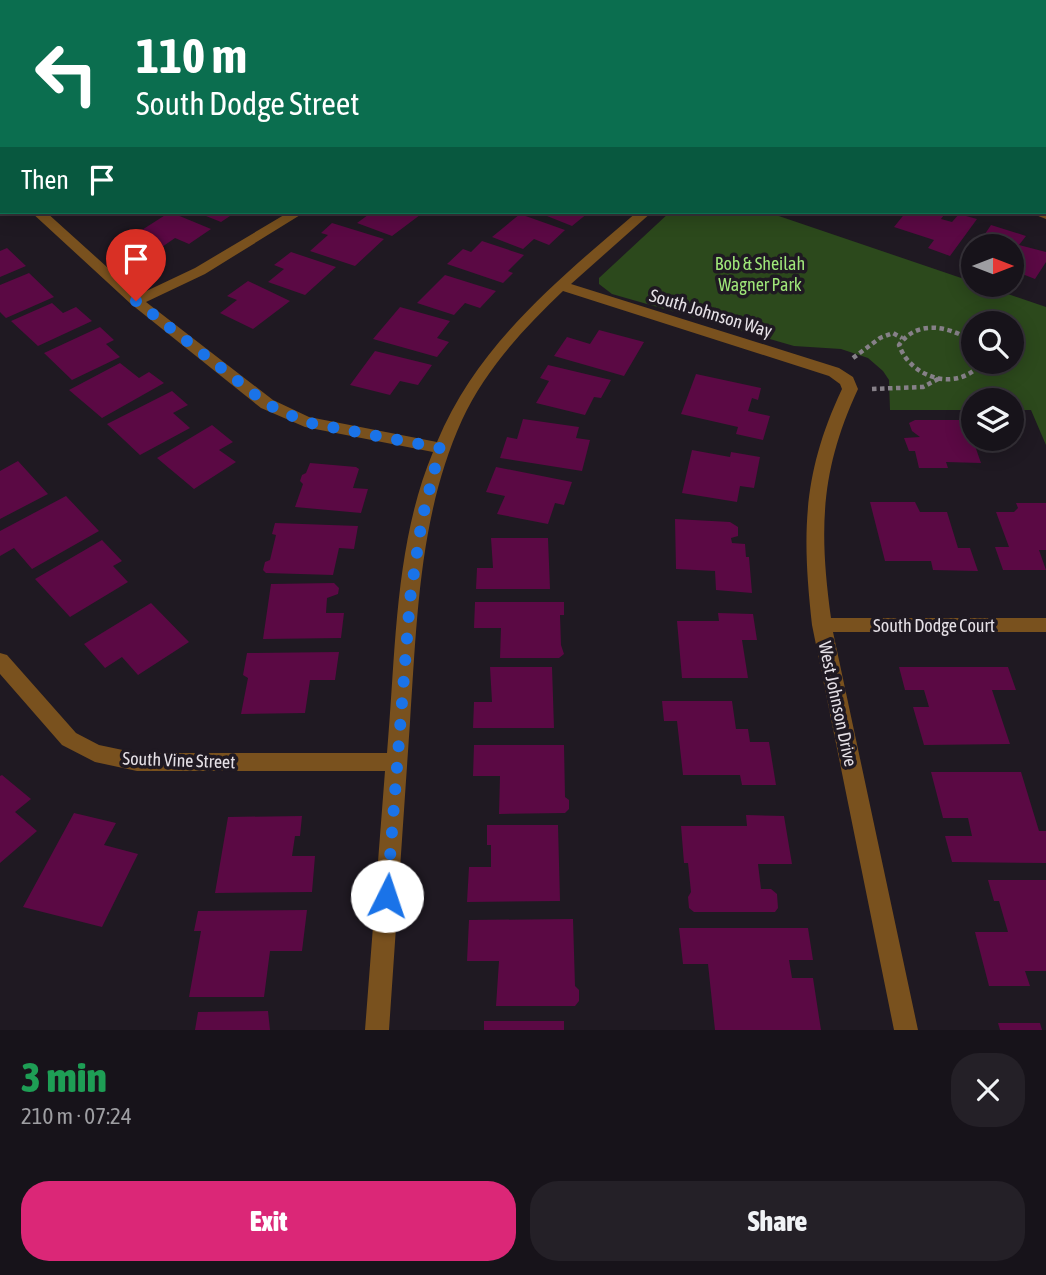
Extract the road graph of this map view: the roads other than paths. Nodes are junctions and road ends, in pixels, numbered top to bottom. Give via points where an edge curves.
1 (40, 214) edge
2 (295, 214) edge
3 (643, 214) edge
4 (561, 286) junction
5 (136, 301) junction
6 (844, 381) joint
7 (440, 448) junction
8 (822, 625) junction
9 (1046, 625) edge
10 (0, 661) edge
11 (396, 762) junction
12 (377, 1030) edge
13 (906, 1030) edge

1 - 5 street
2 - 5 street via 200,271
3 - 4 street
4 - 6 street, South Johnson Way
4 - 7 street via 507,338 476,382
5 - 7 street via 267,404 305,422
6 - 8 street, West Johnson Drive via 822,459 814,514 813,558
7 - 11 street via 422,519 410,599
8 - 9 street, South Dodge Court
8 - 13 street, West Johnson Drive
10 - 11 street, South Vine Street via 69,739 95,753 137,762
11 - 12 street

